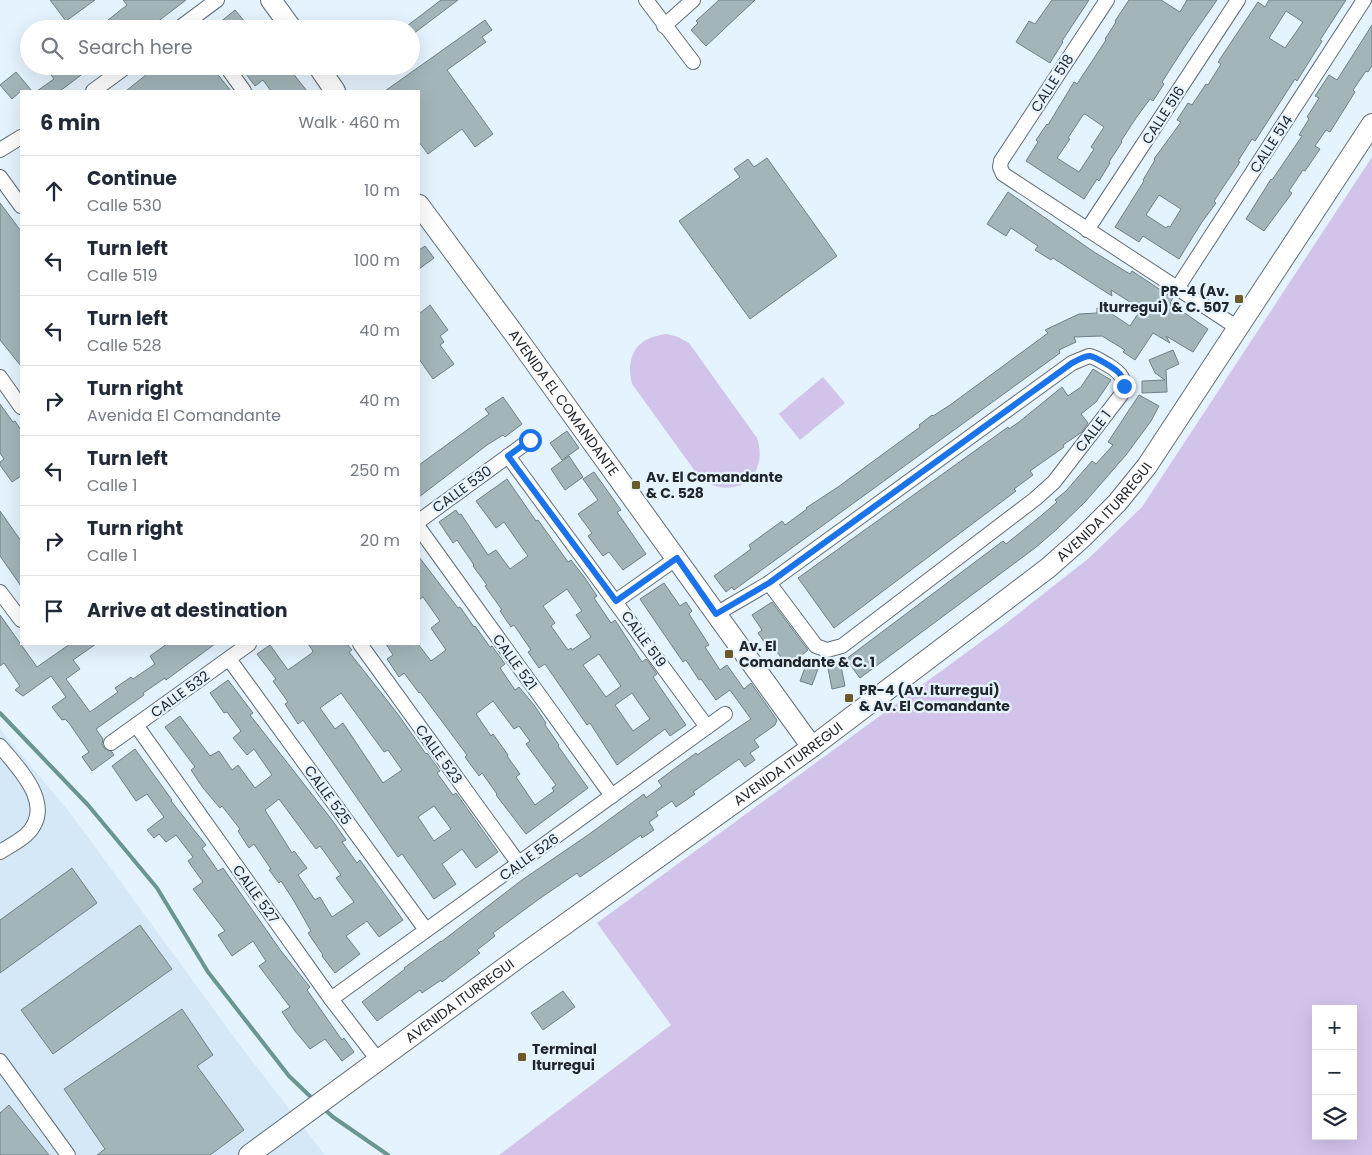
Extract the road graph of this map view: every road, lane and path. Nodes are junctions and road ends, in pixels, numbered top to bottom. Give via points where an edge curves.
1 (217, 0) edge
2 (271, 0) edge
3 (646, 0) edge
4 (692, 0) edge
5 (1107, 0) edge
6 (1238, 0) edge
7 (1364, 0) edge
8 (199, 20) edge
9 (285, 20) edge
10 (664, 26) junction
11 (693, 62) dead end
12 (115, 75) edge
13 (232, 75) edge
14 (324, 75) edge
15 (94, 90) edge
16 (243, 90) edge
17 (334, 90) edge
18 (1372, 124) edge
19 (20, 138) edge
20 (0, 150) edge
21 (0, 177) edge
22 (20, 205) edge
23 (420, 206) edge
24 (1087, 230) junction
25 (1178, 287) junction
26 (1238, 328) junction
27 (0, 378) edge
28 (20, 406) edge
29 (530, 440) dead end
30 (508, 456) junction
31 (420, 520) edge
32 (420, 529) edge
33 (677, 558) junction
34 (769, 583) junction
35 (0, 592) edge
36 (616, 601) junction
37 (716, 614) junction
38 (20, 619) edge
39 (248, 645) edge
40 (361, 645) edge
41 (229, 659) junction
42 (725, 714) dead end
43 (136, 725) junction
44 (707, 727) junction
45 (111, 743) dead end
46 (0, 746) edge
47 (812, 747) junction
48 (612, 796) junction
49 (0, 852) edge
50 (519, 864) junction
51 (426, 930) junction
52 (331, 999) junction
53 (378, 1060) junction
54 (0, 1061) edge
55 (68, 1155) edge
56 (248, 1155) edge

1 - 8 street
2 - 9 street
3 - 10 street
4 - 10 street
5 - 24 street, CALLE 518 via 1000,167 1002,174
6 - 24 street, CALLE 516
7 - 25 street, CALLE 514
10 - 11 street
12 - 15 street
13 - 16 street
14 - 17 street
18 - 26 street, AVENIDA ITURREGUI
19 - 20 street
21 - 22 street
23 - 33 street, AVENIDA EL COMANDANTE
24 - 25 street
25 - 26 street
26 - 47 street, AVENIDA ITURREGUI via 1146,466 1117,503 1083,537 1048,568
27 - 28 street
29 - 30 street, CALLE 530
30 - 31 street, CALLE 530
30 - 36 street, CALLE 519
32 - 48 street, CALLE 521
33 - 36 street
33 - 37 street, AVENIDA EL COMANDANTE
34 - 34 street, CALLE 1 via 1072,363 1094,357 1122,377 1121,395 1054,482 1035,500 842,646 827,650 816,646
34 - 37 street, CALLE 1
35 - 38 street
36 - 44 street, CALLE 519
37 - 47 street, AVENIDA EL COMANDANTE
39 - 41 street, CALLE 532
40 - 50 street, CALLE 523
41 - 43 street, CALLE 532
41 - 51 street, CALLE 525
42 - 44 street, CALLE 526
43 - 45 street, CALLE 532
43 - 52 street, CALLE 527
44 - 48 street, CALLE 526
46 - 49 street via 28,780 37,805 37,820 26,834
47 - 53 street, AVENIDA ITURREGUI
48 - 50 street, CALLE 526
50 - 51 street, CALLE 526
51 - 52 street, CALLE 526
52 - 53 street, CALLE 527
53 - 56 street, AVENIDA ITURREGUI
54 - 55 street

